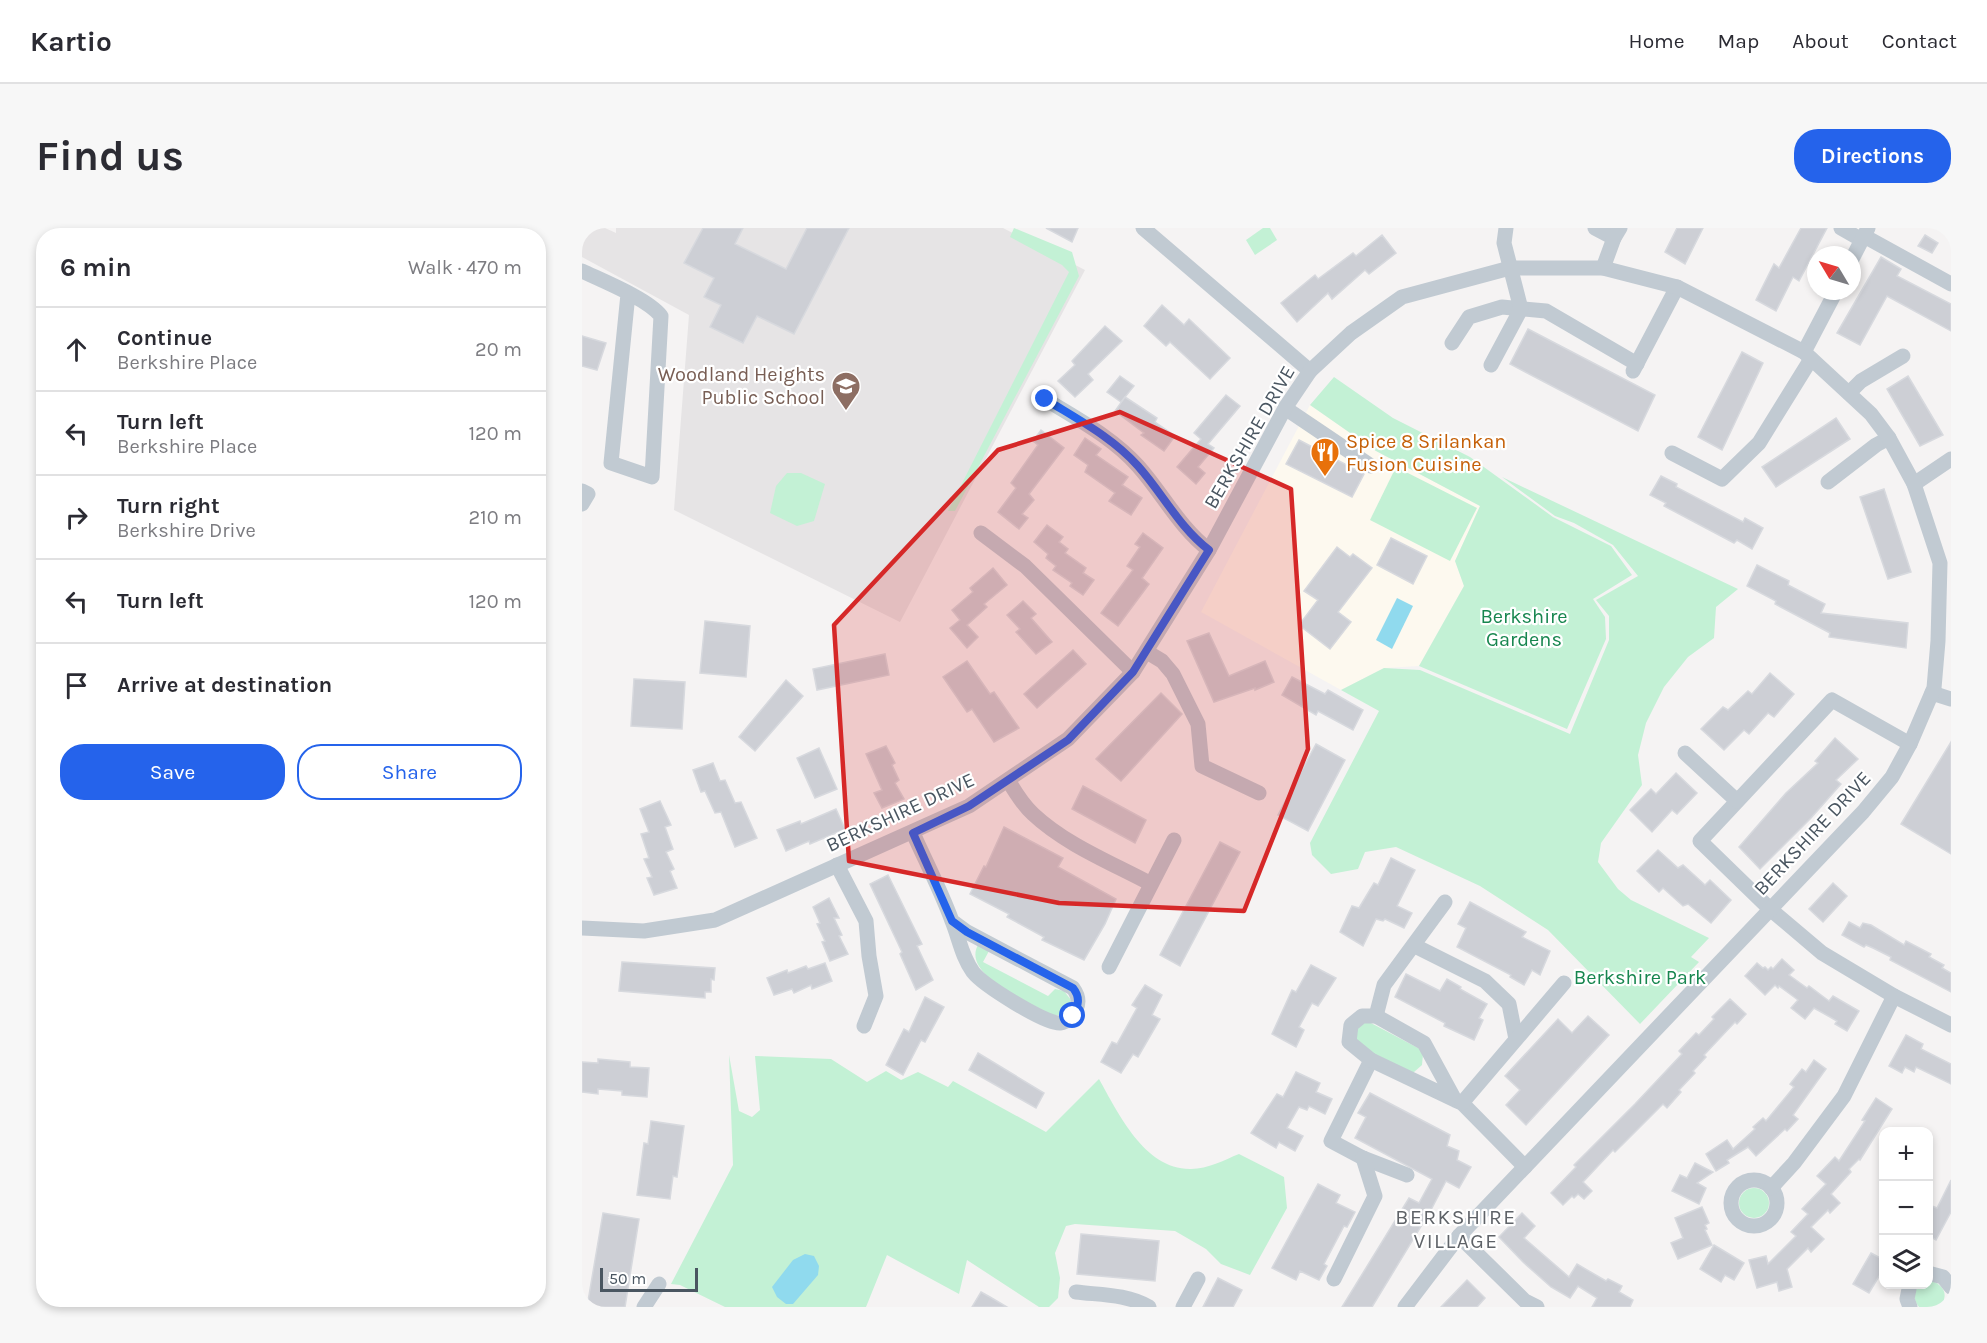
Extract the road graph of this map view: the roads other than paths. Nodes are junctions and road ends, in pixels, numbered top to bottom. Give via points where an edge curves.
1 (1143, 228) edge
2 (1506, 228) edge
3 (1595, 228) edge
4 (1841, 228) edge
5 (1617, 233) edge
6 (1865, 235) edge
7 (1510, 268) junction
8 (1603, 268) junction
9 (582, 271) edge
10 (1951, 284) edge
11 (1677, 287) junction
12 (628, 294) junction
13 (1832, 300) edge
14 (1521, 309) junction
15 (1452, 343) dead end
16 (1808, 355) junction
17 (1903, 356) dead end
18 (1491, 365) dead end
19 (1310, 371) junction
20 (1849, 393) junction
21 (1045, 399) dead end
22 (1285, 408) junction
23 (1889, 438) junction
24 (1672, 453) dead end
25 (1951, 459) edge
26 (1371, 466) dead end
27 (1828, 482) dead end
28 (1914, 484) junction
29 (582, 491) edge
30 (582, 504) edge
31 (981, 532) dead end
32 (1209, 550) junction
33 (1945, 605) edge
34 (1146, 652) junction
35 (1133, 672) junction
36 (1932, 693) junction
37 (1951, 699) edge
38 (1910, 744) junction
39 (1685, 753) dead end
40 (1008, 780) junction
41 (1260, 793) dead end
42 (1737, 801) junction
43 (913, 833) junction
44 (1174, 840) dead end
45 (837, 865) junction
46 (1151, 884) junction
47 (1445, 902) dead end
48 (1770, 909) junction
49 (952, 921) junction
50 (582, 928) edge
51 (1414, 946) junction
52 (1109, 967) dead end
53 (1563, 984) dead end
54 (1894, 996) junction
55 (1376, 1016) junction
56 (1951, 1025) edge
57 (864, 1026) dead end
58 (1516, 1039) junction
59 (1371, 1060) junction
60 (1458, 1101) junction
61 (1363, 1158) junction
62 (1525, 1167) junction
63 (1407, 1175) dead end
64 (1771, 1188) dead end
65 (1460, 1236) junction
66 (1198, 1279) dead end
67 (1334, 1280) dead end
68 (659, 1284) dead end
69 (1908, 1289) edge
70 (1076, 1292) dead end
71 (1407, 1304) edge
72 (644, 1307) edge
73 (1149, 1307) edge
74 (1183, 1307) edge
75 (1537, 1307) edge
76 (1911, 1307) edge

1 - 19 street
2 - 7 street via 1504,243
3 - 5 street
4 - 6 street
5 - 8 street
6 - 10 street
7 - 8 street, BERKSHIRE DRIVE
7 - 14 street
7 - 19 street, BERKSHIRE DRIVE via 1402,297 1351,333
8 - 11 street, BERKSHIRE DRIVE
9 - 12 street
11 - 14 street via 1635,367 1546,311
11 - 16 street, BERKSHIRE DRIVE
12 - 12 street via 661,316 652,477 611,463
13 - 16 street
14 - 15 street via 1502,307 1469,317
14 - 18 street
16 - 20 street, BERKSHIRE DRIVE
16 - 24 street via 1759,443 1722,479
17 - 20 street via 1861,381
19 - 22 street, BERKSHIRE DRIVE
20 - 23 street, BERKSHIRE DRIVE
21 - 32 street via 1123,451 1183,526
22 - 26 street
22 - 32 street, BERKSHIRE DRIVE
23 - 27 street
23 - 28 street, BERKSHIRE DRIVE
25 - 28 street
28 - 33 street, BERKSHIRE DRIVE via 1940,563
29 - 30 street via 588,494
31 - 35 street via 1025,566
32 - 34 street, BERKSHIRE DRIVE
33 - 36 street, BERKSHIRE DRIVE
34 - 35 street, BERKSHIRE DRIVE
34 - 41 street via 1162,661 1173,674 1198,724 1202,766
35 - 40 street, BERKSHIRE DRIVE via 1068,740
36 - 37 street
36 - 38 street, BERKSHIRE DRIVE
38 - 42 street via 1832,700
38 - 48 street, BERKSHIRE DRIVE via 1892,777 1863,812
39 - 42 street
40 - 43 street, BERKSHIRE DRIVE via 969,806
40 - 46 street via 1033,814 1051,828
42 - 48 street via 1700,841
43 - 45 street, BERKSHIRE DRIVE
43 - 49 street
44 - 46 street
45 - 50 street, BERKSHIRE DRIVE via 715,920 644,932
45 - 57 street via 866,921 876,996
46 - 52 street
47 - 51 street
48 - 54 street via 1822,953
48 - 62 street, BERKSHIRE DRIVE
49 - 49 street via 968,965 987,986 1052,1022 1073,1016 1078,1000 1073,988
51 - 55 street via 1384,986
51 - 58 street via 1485,981 1509,1004
53 - 58 street
54 - 56 street
54 - 64 street via 1844,1096
55 - 59 street via 1362,1016 1351,1025 1348,1042
55 - 60 street via 1424,1043
58 - 60 street
59 - 60 street
59 - 61 street via 1331,1141
60 - 62 street
61 - 63 street
61 - 67 street via 1376,1196
62 - 65 street, BERKSHIRE DRIVE
65 - 71 street, BERKSHIRE DRIVE
65 - 75 street
66 - 74 street
68 - 72 street
69 - 76 street
70 - 73 street via 1135,1299

